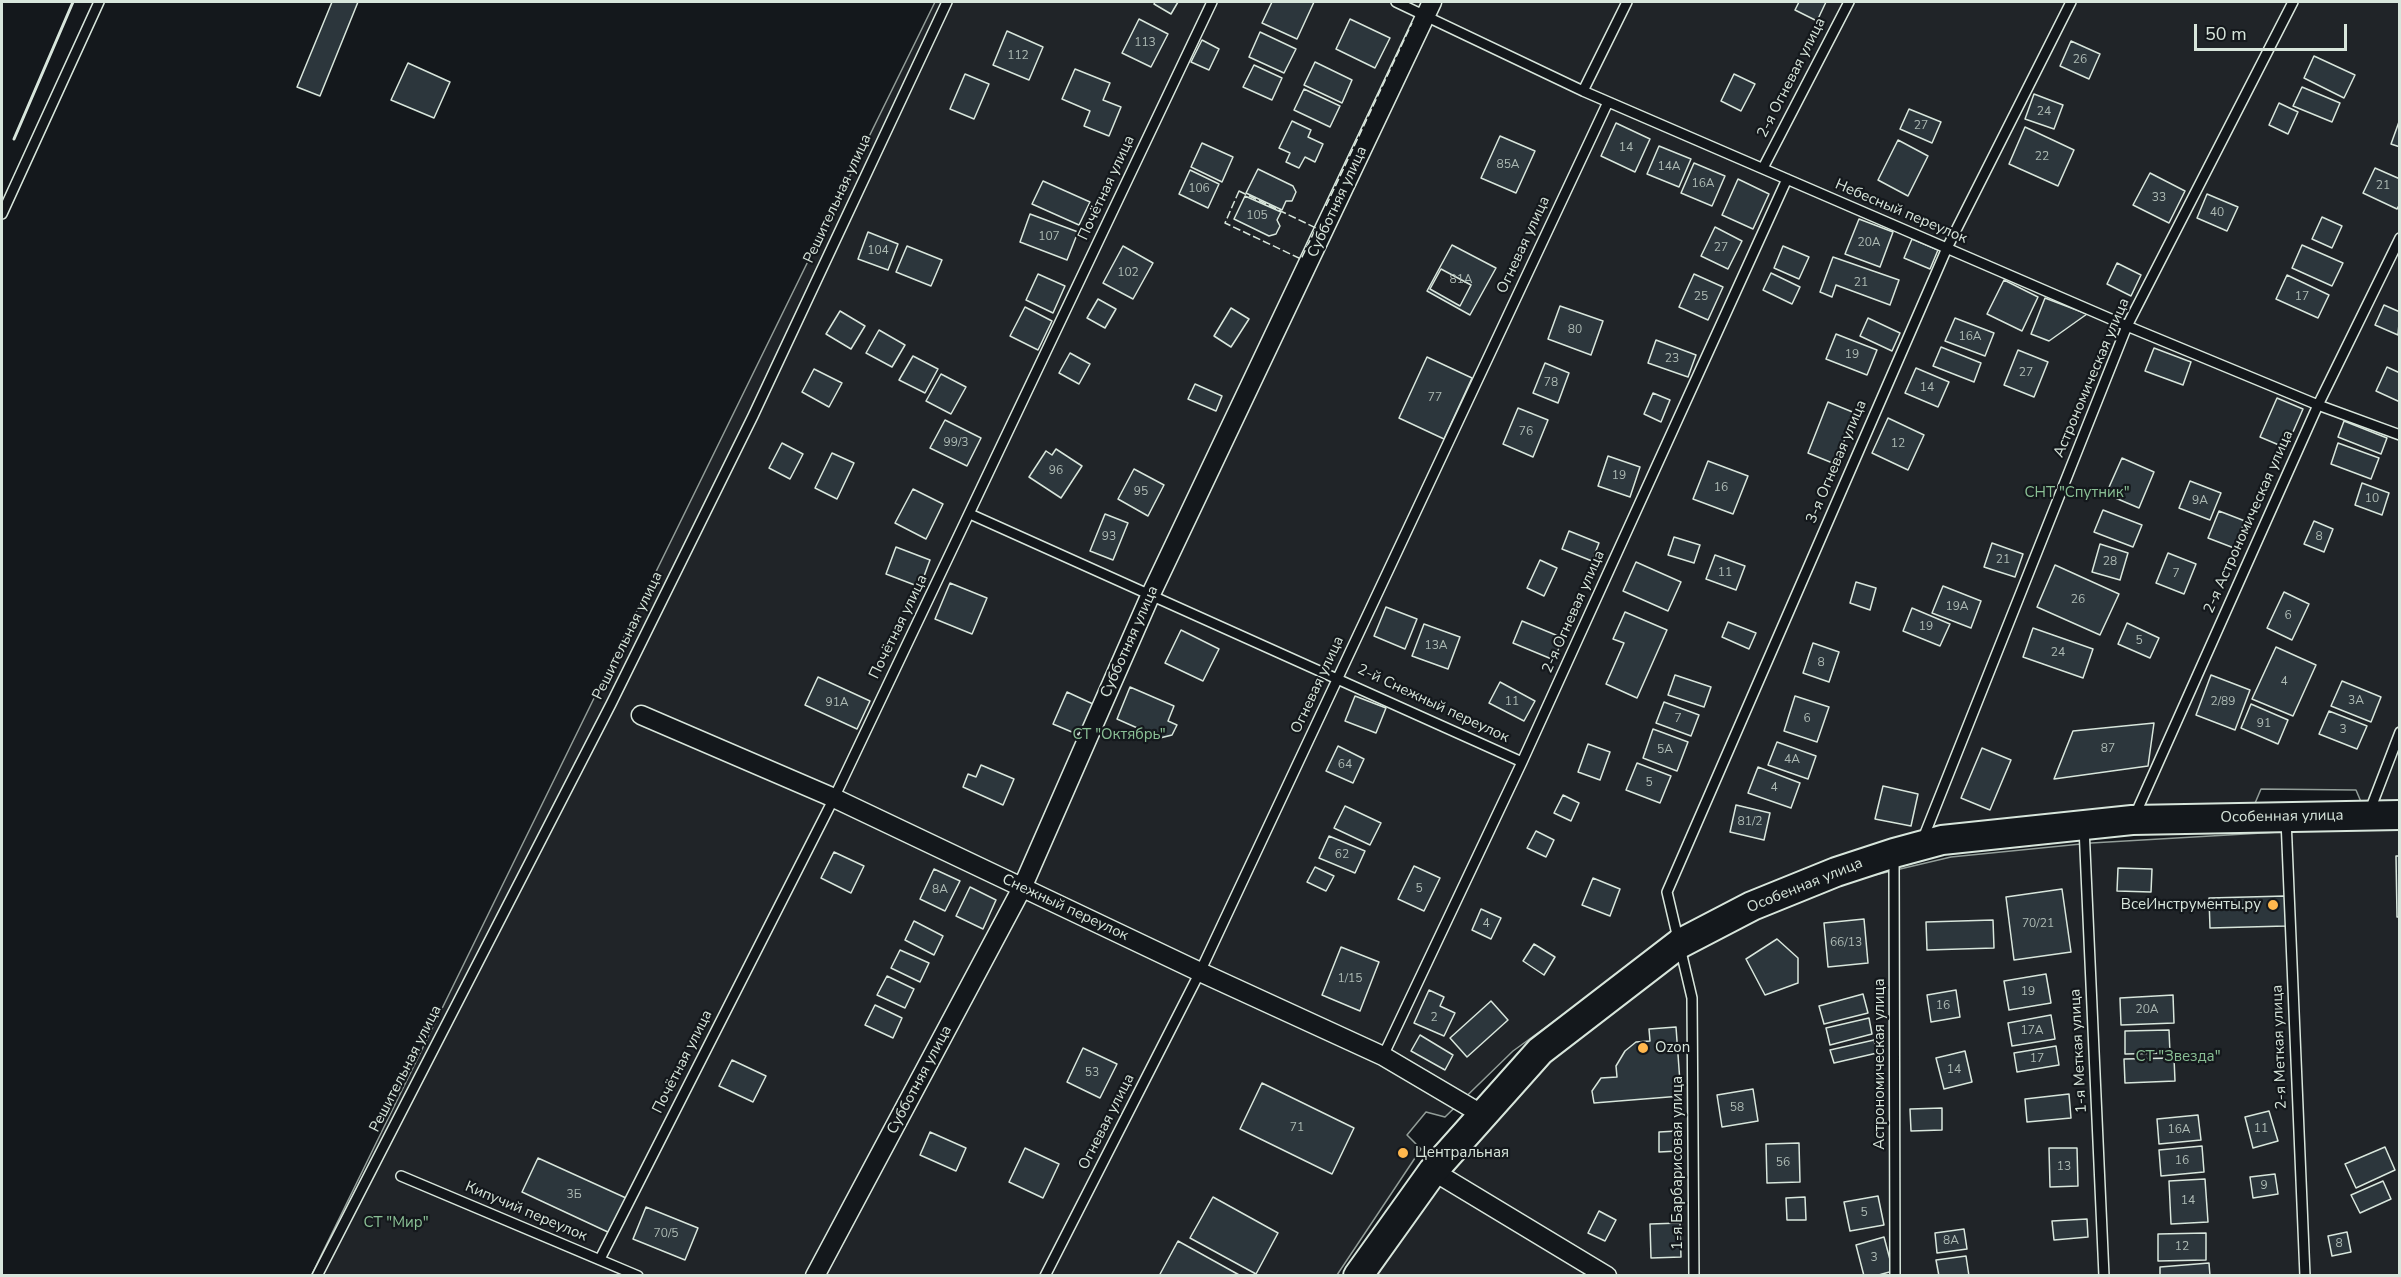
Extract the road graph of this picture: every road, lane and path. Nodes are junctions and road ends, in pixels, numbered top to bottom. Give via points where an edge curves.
1 (99, 2) edge
2 (947, 2) edge
3 (1212, 2) edge
4 (1396, 2) edge
5 (1627, 2) edge
6 (1848, 2) edge
7 (2071, 2) edge
8 (2293, 2) edge
9 (1430, 8) edge
10 (1583, 91) junction
11 (1608, 102) junction
12 (1763, 168) junction
13 (1787, 179) junction
14 (2, 214) edge
15 (2400, 238) edge
16 (1947, 248) junction
17 (2127, 326) junction
18 (2318, 405) junction
19 (2400, 435) edge
20 (970, 514) junction
21 (1151, 594) junction
22 (1338, 677) junction
23 (641, 715) dead end
24 (2400, 732) edge
25 (1522, 762) junction
26 (834, 798) junction
27 (2368, 815) junction
28 (2400, 815) edge
29 (2286, 817) junction
30 (2133, 820) junction
31 (2084, 825) junction
32 (1907, 849) junction
33 (1022, 888) junction
34 (1679, 944) junction
35 (1200, 972) junction
36 (1383, 1056) junction
37 (1483, 1114) junction
38 (1433, 1171) junction
39 (401, 1176) dead end
40 (600, 1259) junction
41 (317, 1275) edge
42 (639, 1275) edge
43 (815, 1275) edge
44 (1046, 1275) edge
45 (1358, 1275) edge
46 (1607, 1275) edge
47 (1694, 1275) edge
48 (1895, 1275) edge
49 (2104, 1275) edge
50 (2305, 1275) edge

1 - 14 lane
2 - 41 lane, Решительная улица via 758,405 622,683
3 - 20 lane, Почётная улица
4 - 9 lane, Небесный переулок
5 - 10 lane
6 - 12 lane, 2-я Огневая улица
7 - 16 lane, 3-я Огневая улица
8 - 17 lane, Астрономическая улица
9 - 10 lane, Небесный переулок
9 - 21 street, Субботняя улица
10 - 11 lane, Небесный переулок
11 - 12 lane, Небесный переулок
11 - 22 lane, Огневая улица
12 - 13 lane, Небесный переулок
13 - 16 lane, Небесный переулок
13 - 25 lane, 2-я Огневая улица
15 - 18 lane, 2-я Астрономическая улица
16 - 17 lane, Небесный переулок
16 - 34 lane, 3-я Огневая улица via 1667,892
17 - 18 lane, Небесный переулок
17 - 32 lane, Астрономическая улица
18 - 19 lane, Небесный переулок
18 - 30 lane, 2-я Астрономическая улица
20 - 21 lane, 2-й Снежный переулок
20 - 26 lane, Почётная улица
21 - 22 lane, 2-й Снежный переулок
21 - 33 street, Субботняя улица
22 - 25 lane, 2-й Снежный переулок
22 - 35 lane, Огневая улица
23 - 26 street, Снежный переулок
24 - 27 lane
25 - 36 lane, 2-я Огневая улица
26 - 33 street, Снежный переулок
26 - 40 lane, Почётная улица
27 - 28 main road, Особенная улица
27 - 29 main road, Особенная улица
29 - 30 main road, Особенная улица
29 - 50 lane, 2-я Меткая улица
30 - 31 main road, Особенная улица
31 - 32 main road, Особенная улица via 1942,840
31 - 49 lane, 1-я Меткая улица
32 - 34 main road, Особенная улица via 1752,906
32 - 48 lane, Астрономическая улица
33 - 35 street, Снежный переулок
33 - 43 street, Субботняя улица
34 - 37 main road, Особенная улица via 1540,1051
34 - 47 lane, 1-я Барбарисовая улица via 1692,998
35 - 36 street, Снежный переулок
35 - 44 lane, Огневая улица
36 - 37 street, Снежный переулок
37 - 38 main road, Особенная улица
38 - 45 main road, Особенная улица
38 - 46 street
39 - 40 lane, Кипучий переулок
40 - 42 lane, Кипучий переулок

